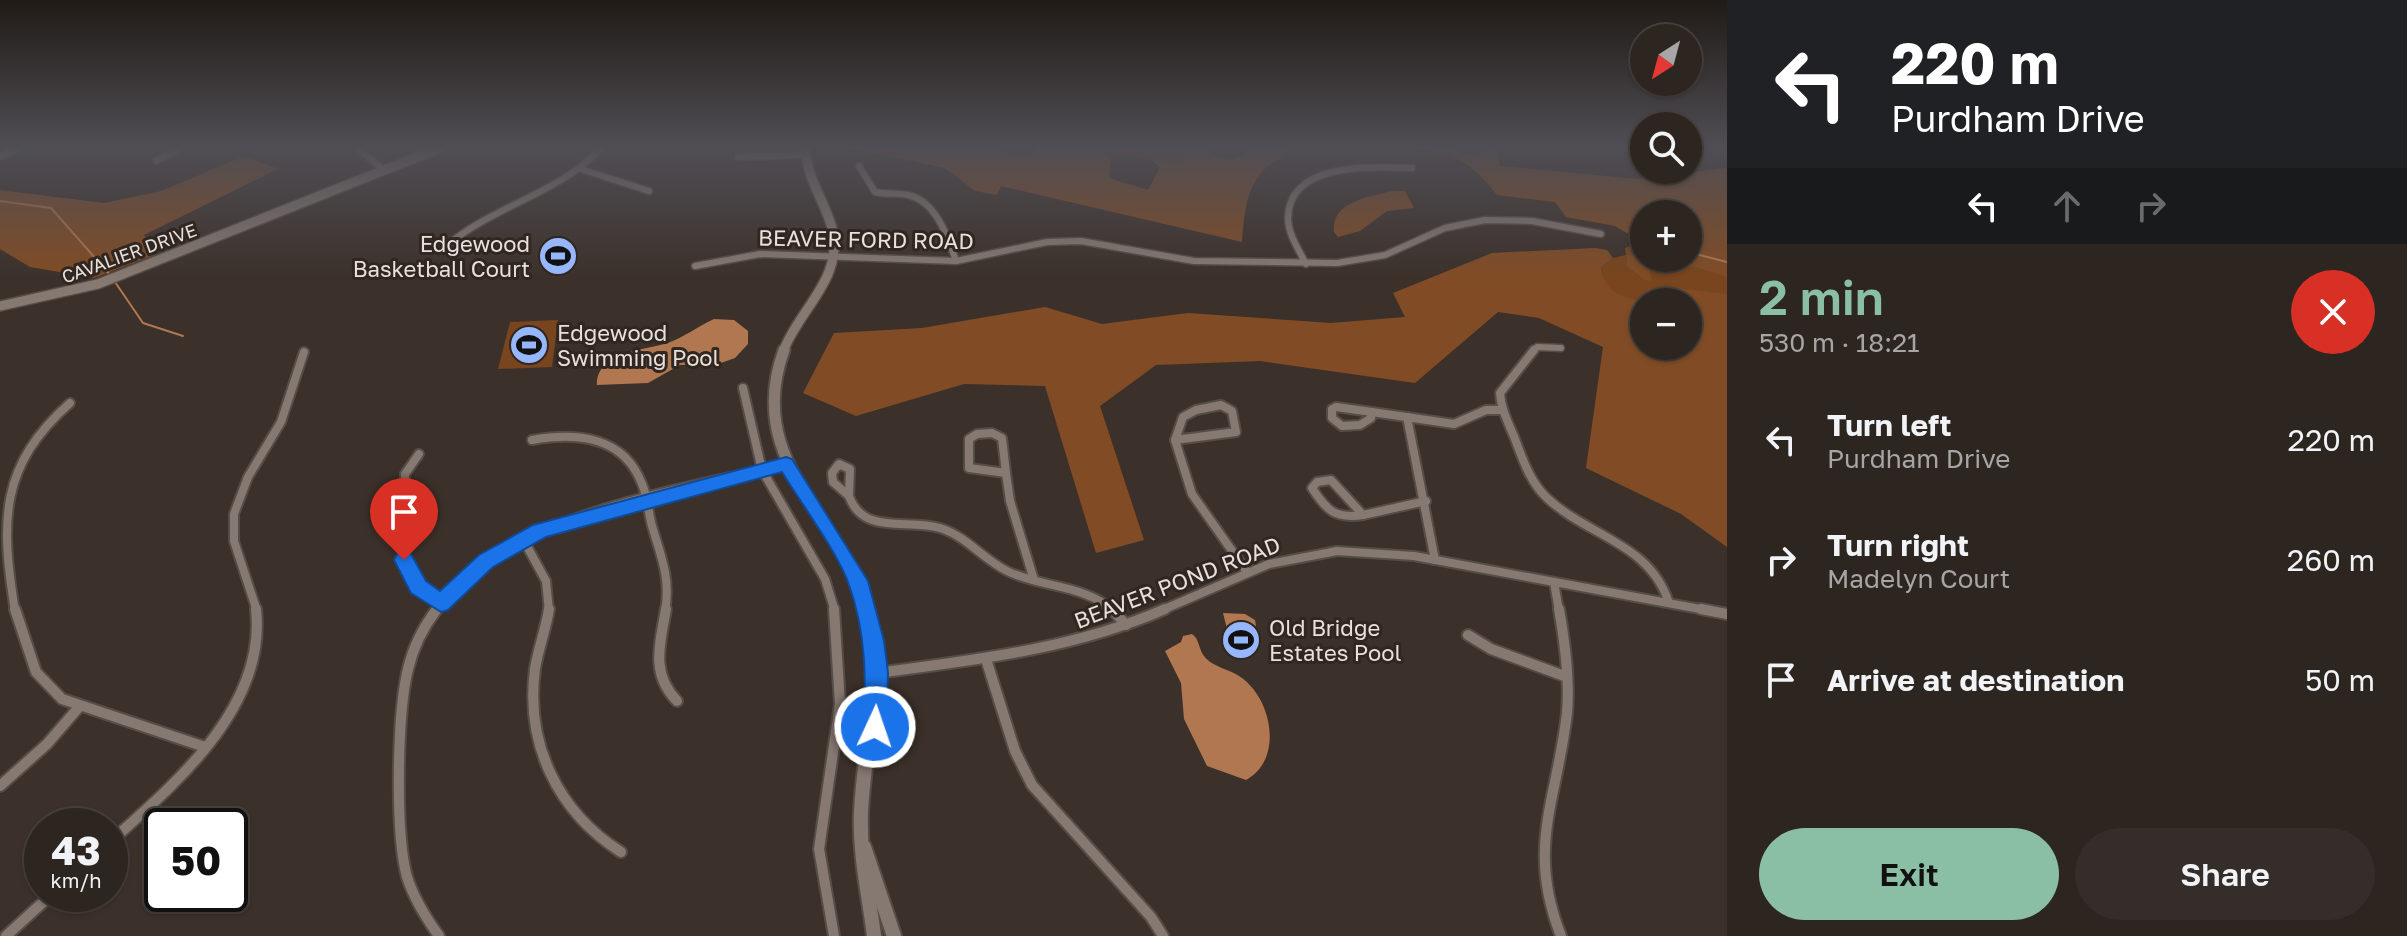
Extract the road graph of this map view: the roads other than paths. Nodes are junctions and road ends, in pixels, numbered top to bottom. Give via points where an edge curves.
1 (335, 190) edge
2 (547, 190) edge
3 (645, 190) edge
4 (813, 190) edge
5 (874, 190) edge
6 (1299, 190) edge
7 (649, 191) dead end
8 (1601, 234) dead end
9 (450, 243) dead end
10 (834, 257) junction
11 (956, 261) junction
12 (1306, 264) junction
13 (695, 266) dead end
14 (0, 306) edge
15 (1561, 348) dead end
16 (304, 352) dead end
17 (743, 388) dead end
18 (70, 403) dead end
19 (1503, 410) junction
20 (1372, 412) junction
21 (1407, 417) junction
22 (532, 440) dead end
23 (1175, 440) junction
24 (419, 454) dead end
25 (786, 464) junction
26 (762, 470) junction
27 (1006, 473) junction
28 (849, 496) dead end
29 (648, 500) junction
30 (1426, 501) junction
31 (0, 515) edge
32 (1363, 515) junction
33 (523, 539) junction
34 (1435, 560) junction
35 (1247, 572) junction
36 (1034, 580) junction
37 (1554, 582) junction
38 (441, 603) junction
39 (1669, 603) junction
40 (1727, 614) edge
41 (1126, 625) junction
42 (1468, 635) dead end
43 (986, 659) junction
44 (877, 673) junction
45 (1567, 677) junction
46 (677, 701) dead end
47 (79, 707) junction
48 (205, 747) junction
49 (0, 786) edge
50 (128, 825) edge
51 (861, 839) junction
52 (621, 852) dead end
53 (32, 912) edge
54 (6, 936) edge
55 (439, 936) edge
56 (834, 936) edge
57 (874, 936) edge
58 (894, 936) edge
59 (1163, 936) edge
60 (1561, 936) edge

1 - 14 main road, CAVALIER DRIVE via 98,284
2 - 9 street via 470,224
3 - 7 street
4 - 10 main road via 831,222
5 - 11 street via 925,203
6 - 12 street via 1288,215
8 - 12 street, BEAVER FORD ROAD via 1532,221 1485,220 1445,228 1373,258
10 - 11 street, BEAVER FORD ROAD
10 - 13 street, BEAVER FORD ROAD via 760,254
10 - 25 main road via 824,285 792,330 779,367 773,417
11 - 12 street, BEAVER FORD ROAD via 1047,242 1081,241 1194,261
15 - 19 street via 1537,347 1503,386
16 - 48 street via 281,420 248,472 236,503 233,532 257,608 257,639 240,692
17 - 26 street
18 - 31 street via 41,428 21,456
19 - 21 street via 1486,410 1454,424
19 - 39 street via 1539,489 1563,511 1640,557 1659,577
20 - 20 street via 1336,407 1332,418 1342,426 1360,425 1368,423
20 - 21 street
21 - 30 street
22 - 29 street via 574,436 613,445 634,464
23 - 23 street via 1233,434 1237,429 1232,411 1221,405 1189,411 1177,424
23 - 35 street via 1190,493
24 - 38 street via 405,474 404,560 419,587
25 - 26 street
25 - 44 main road via 858,581
26 - 29 street
26 - 56 street via 825,579 837,619 840,704 819,849
27 - 27 street via 999,435 969,439 969,468
27 - 36 street
28 - 36 street via 854,509 867,518 941,528 1007,571
29 - 33 street via 560,523
29 - 46 street via 668,582 658,673 666,692
30 - 32 street
30 - 34 street
31 - 47 street via 7,579 32,663 51,691
32 - 32 street via 1334,516 1313,485 1335,482
33 - 38 street via 486,561
33 - 52 street via 546,579 550,600 533,690 542,754 576,819
34 - 35 street, BEAVER POND ROAD via 1337,551 1291,557
34 - 37 street, BEAVER POND ROAD
35 - 41 street, BEAVER POND ROAD
36 - 41 street via 1099,596
37 - 39 street, BEAVER POND ROAD
37 - 45 street
38 - 55 street via 406,671 400,803 407,883 420,913
39 - 40 street, BEAVER POND ROAD
41 - 43 street, BEAVER POND ROAD
42 - 45 street
43 - 44 street, BEAVER POND ROAD
43 - 59 street via 1015,751 1032,785
44 - 51 main road
45 - 60 street via 1563,740 1541,864 1549,908
47 - 48 street
47 - 49 street
48 - 50 street
51 - 57 main road
51 - 58 main road
53 - 54 street

